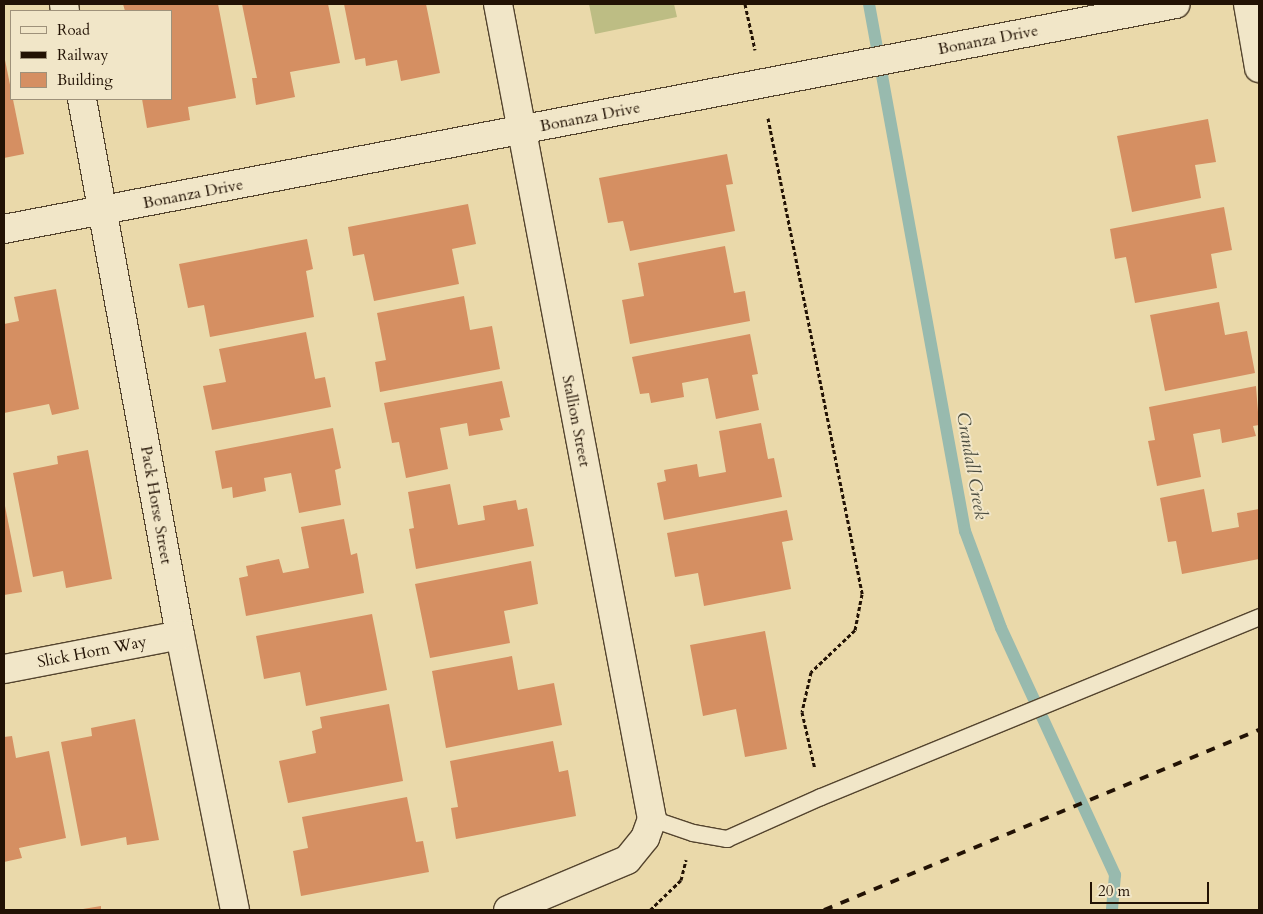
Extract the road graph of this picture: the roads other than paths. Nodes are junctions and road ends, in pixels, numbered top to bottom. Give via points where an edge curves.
1 (498, 4) edge
2 (1176, 4) edge
3 (1248, 4) edge
4 (1259, 68) edge
5 (82, 100) edge
6 (521, 130) junction
7 (103, 212) junction
8 (4, 229) edge
9 (1259, 617) edge
10 (180, 635) junction
11 (4, 669) edge
12 (648, 828) junction
13 (235, 910) edge
14 (508, 910) edge

1 - 6 street, Stallion Street
2 - 6 street, Bonanza Drive
3 - 4 street
5 - 7 street, Pack Horse Street
6 - 7 street, Bonanza Drive
6 - 12 street, Stallion Street
7 - 8 street, Bonanza Drive
7 - 10 street, Pack Horse Street
9 - 12 lane via 821,797 727,839
10 - 11 street, Slick Horn Way
10 - 13 street, Pack Horse Street
12 - 14 street via 627,860

